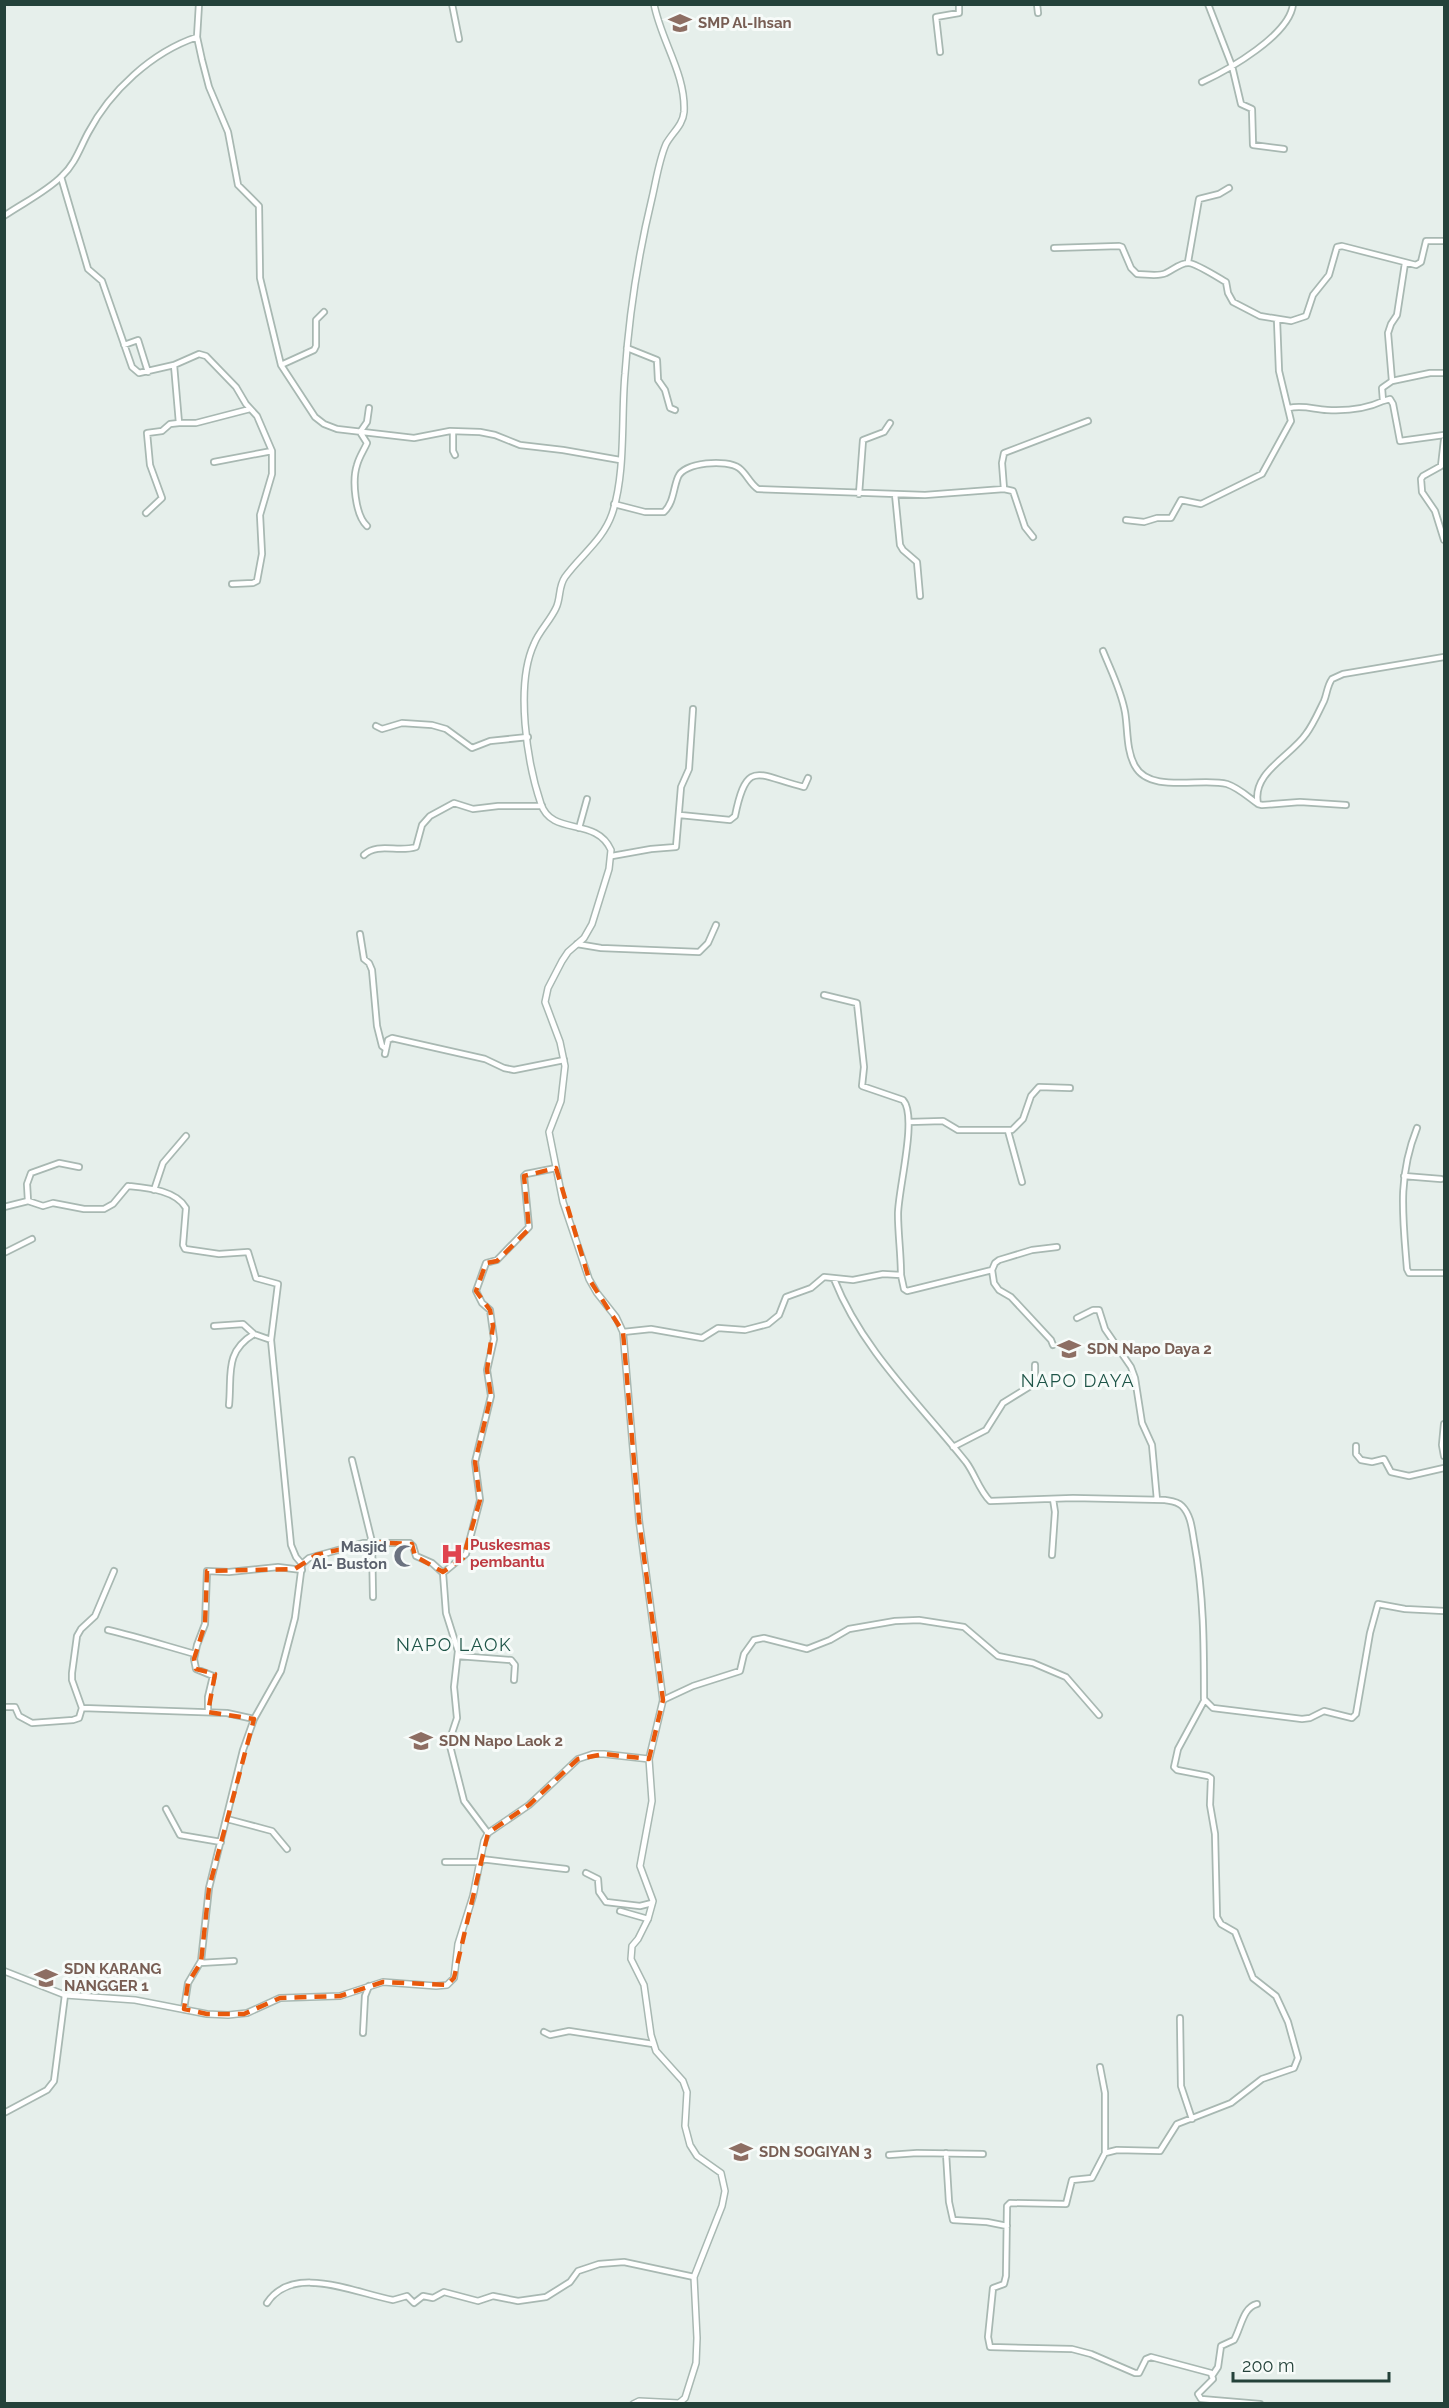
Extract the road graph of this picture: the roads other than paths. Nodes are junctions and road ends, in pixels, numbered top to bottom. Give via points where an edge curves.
1 (199, 4) edge
2 (452, 4) edge
3 (654, 4) edge
4 (960, 4) edge
5 (1037, 4) edge
6 (1208, 4) edge
7 (1293, 4) edge
8 (1038, 13) dead end
9 (197, 37) junction
10 (459, 39) dead end
11 (940, 52) dead end
12 (1232, 66) junction
13 (1202, 82) dead end
14 (1284, 149) dead end
15 (61, 177) junction
16 (1229, 188) dead end
17 (4, 216) edge
18 (1444, 241) edge
19 (1054, 248) dead end
20 (1188, 262) junction
21 (1405, 263) junction
22 (324, 312) dead end
23 (1277, 320) junction
24 (124, 345) junction
25 (627, 348) junction
26 (174, 365) junction
27 (280, 365) junction
28 (148, 372) junction
29 (1444, 373) edge
30 (1392, 381) junction
31 (1383, 401) junction
32 (369, 408) dead end
33 (1289, 408) junction
34 (250, 409) junction
35 (675, 410) dead end
36 (1088, 421) dead end
37 (179, 423) junction
38 (890, 423) dead end
39 (360, 432) junction
40 (453, 432) junction
41 (1444, 435) edge
42 (1444, 440) edge
43 (272, 451) junction
44 (455, 455) dead end
45 (620, 460) junction
46 (214, 462) dead end
47 (1004, 489) junction
48 (859, 494) junction
49 (895, 494) junction
50 (614, 505) junction
51 (146, 513) dead end
52 (1126, 520) dead end
53 (367, 526) dead end
54 (1033, 537) dead end
55 (1444, 540) edge
56 (232, 584) dead end
57 (920, 596) dead end
58 (1103, 651) dead end
59 (1444, 657) edge
60 (693, 709) dead end
61 (376, 726) dead end
62 (528, 737) junction
63 (808, 778) dead end
64 (587, 799) dead end
65 (1258, 804) junction
66 (1346, 805) dead end
67 (542, 806) junction
68 (680, 815) junction
69 (579, 828) junction
70 (364, 855) dead end
71 (612, 856) junction
72 (716, 925) dead end
73 (360, 934) dead end
74 (577, 944) junction
75 (825, 995) dead end
76 (564, 1060) junction
77 (1070, 1088) dead end
78 (909, 1122) junction
79 (1417, 1128) dead end
80 (1008, 1131) junction
81 (186, 1136) dead end
82 (79, 1167) dead end
83 (556, 1168) junction
84 (1404, 1176) junction
85 (1441, 1179) dead end
86 (1022, 1182) dead end
87 (154, 1190) junction
88 (28, 1201) junction
89 (4, 1207) edge
90 (32, 1239) dead end
91 (1057, 1247) dead end
92 (4, 1253) edge
93 (992, 1270) junction
94 (1444, 1273) edge
95 (901, 1275) junction
96 (834, 1279) junction
97 (1077, 1318) dead end
98 (214, 1326) dead end
99 (623, 1332) junction
100 (254, 1334) junction
101 (271, 1340) junction
102 (1053, 1345) dead end
103 (1035, 1365) dead end
104 (229, 1405) dead end
105 (1444, 1424) edge
106 (1356, 1446) dead end
107 (953, 1447) junction
108 (1444, 1456) edge
109 (352, 1460) dead end
110 (1444, 1468) edge
111 (1053, 1499) junction
112 (1157, 1500) junction
113 (372, 1542) junction
114 (1052, 1556) dead end
115 (302, 1566) junction
116 (114, 1571) dead end
117 (443, 1573) junction
118 (373, 1597) dead end
119 (1444, 1611) edge
120 (108, 1630) dead end
121 (195, 1654) junction
122 (458, 1656) junction
123 (514, 1680) dead end
124 (663, 1700) junction
125 (1204, 1701) junction
126 (4, 1707) edge
127 (82, 1708) junction
128 (208, 1712) junction
129 (1099, 1715) dead end
130 (254, 1719) junction
131 (649, 1760) junction
132 (166, 1809) dead end
133 (227, 1819) junction
134 (488, 1833) junction
135 (221, 1842) junction
136 (287, 1849) dead end
137 (481, 1860) junction
138 (445, 1862) dead end
139 (566, 1869) dead end
140 (586, 1873) dead end
141 (652, 1904) junction
142 (620, 1911) dead end
143 (648, 1919) junction
144 (234, 1961) dead end
145 (200, 1963) junction
146 (4, 1971) edge
147 (369, 1986) junction
148 (64, 1995) junction
149 (184, 2009) junction
150 (1180, 2018) dead end
151 (544, 2032) dead end
152 (363, 2033) dead end
153 (653, 2044) junction
154 (1100, 2067) dead end
155 (4, 2113) edge
156 (1192, 2119) junction
157 (946, 2153) junction
158 (1105, 2153) junction
159 (983, 2154) dead end
160 (889, 2155) dead end
161 (1007, 2226) junction
162 (694, 2277) junction
163 (267, 2303) dead end
164 (1257, 2304) dead end
165 (1212, 2376) junction
166 (633, 2403) edge
167 (1260, 2403) edge

1 - 9 street
2 - 10 street
3 - 25 street via 679,78 684,113 662,156 635,283
4 - 11 street via 959,13 936,17
5 - 8 street
6 - 12 street
7 - 12 street via 1288,21
9 - 15 street via 163,52 124,85 88,132 77,157
9 - 27 street via 209,87 228,132 238,185 259,206 260,278
12 - 13 street
12 - 14 street via 1240,104 1252,109 1253,145
15 - 17 street
15 - 24 street via 88,269 102,281
16 - 20 street via 1199,199
18 - 21 street via 1426,241 1420,263
19 - 20 street via 1119,246 1137,274 1163,274
20 - 23 street via 1226,282 1230,298 1237,305
21 - 23 street via 1337,247 1329,275 1313,295 1306,316
21 - 30 street via 1397,315 1389,333
22 - 27 street via 316,320 314,350
23 - 33 street via 1279,371
24 - 28 street via 135,371
24 - 28 street via 138,340
25 - 35 street via 657,360 658,380 670,408
25 - 45 street
26 - 28 street
26 - 34 street via 199,354 206,356 232,382
26 - 37 street
27 - 39 street via 315,417 337,429
29 - 30 street
30 - 31 street via 1382,388
31 - 33 street via 1359,409 1329,410 1300,405
31 - 41 street via 1390,399 1393,404 1400,441
32 - 39 street via 367,422
33 - 52 street via 1291,424 1262,474 1201,504 1183,500 1171,518
34 - 37 street via 196,423
34 - 43 street
36 - 47 street via 1004,453
37 - 51 street via 147,433 150,465 162,498
38 - 48 street via 881,434 863,440
39 - 40 street via 414,438
39 - 53 street via 367,443 356,467 356,503
40 - 44 street
40 - 45 street via 480,432 520,445
42 - 55 street via 1442,466 1421,479 1422,492 1435,511
43 - 46 street
43 - 56 street via 272,474 260,515 262,554 257,581
45 - 50 street
47 - 49 street
47 - 54 street via 1013,491
48 - 49 street
48 - 50 street via 758,489 742,470 726,464 682,470 664,512
49 - 57 street via 900,544 917,562
50 - 62 street via 599,538 563,580 556,608 533,645 526,672 524,720
58 - 65 street via 1120,690 1131,755 1139,772 1170,782 1226,784
59 - 65 street via 1343,674 1332,680 1306,735 1260,783
60 - 68 street via 689,769 681,787
61 - 62 street via 382,729 402,723 432,725 446,729 472,748 490,741
62 - 67 street
63 - 68 street via 804,787 751,776 730,820
64 - 69 street
65 - 66 street
67 - 69 street via 552,820
67 - 70 street via 473,809 454,803 422,825 416,847 373,848
68 - 71 street via 674,848
69 - 71 street via 599,834
71 - 74 street via 592,924
72 - 74 street via 699,952
73 - 76 street via 364,959 372,970 376,1026 385,1051 392,1038 485,1059 514,1070
74 - 76 street via 568,952 545,997
75 - 78 street via 857,1003 864,1067 861,1084 905,1101
76 - 83 street via 561,1101 549,1132
77 - 80 street via 1039,1087 1031,1096 1023,1119
78 - 80 street via 943,1121 958,1130
78 - 95 street via 898,1213
79 - 84 street via 1407,1153
80 - 86 street
81 - 87 street via 163,1163
82 - 88 street via 59,1163 31,1173
83 - 99 street via 562,1202 589,1279
83 - 117 street via 524,1176 529,1227 498,1260 486,1263 476,1291 490,1311 494,1339 487,1370 491,1401 475,1462 480,1500 466,1554
84 - 85 street
84 - 94 street via 1407,1269 1409,1273
87 - 88 street via 125,1187 113,1204 95,1210
87 - 101 street via 176,1197 186,1209 185,1249 219,1254 248,1252 256,1278 278,1284
88 - 89 street
90 - 92 street
91 - 93 street via 999,1260
93 - 95 street via 907,1291
93 - 102 street via 999,1290 1011,1297
95 - 96 street
96 - 99 street via 824,1277 801,1293 786,1297 779,1315 759,1327 718,1328 702,1338 651,1329
96 - 107 street via 859,1329
97 - 112 street via 1099,1310 1105,1329 1131,1368 1142,1423 1152,1445
98 - 100 street via 243,1324
99 - 124 street via 639,1520
100 - 101 street
100 - 104 street via 232,1356
101 - 115 street via 291,1545
103 - 107 street via 1032,1385 1003,1403 986,1430
105 - 108 street
106 - 110 street via 1361,1460 1384,1459 1390,1472 1404,1476
107 - 111 street via 990,1501
109 - 113 street
111 - 112 street
111 - 114 street
112 - 125 street via 1179,1503 1190,1522 1202,1581
113 - 115 street via 316,1555
113 - 117 street via 412,1544 416,1556
113 - 118 street
115 - 121 street via 208,1570 205,1624
115 - 130 street via 295,1618 281,1671
116 - 127 street via 97,1612 77,1636 72,1680
117 - 122 street via 445,1605
119 - 125 street via 1378,1604 1356,1714 1352,1718 1324,1712 1302,1719 1216,1709
120 - 121 street
121 - 128 street via 196,1669 213,1676
122 - 123 street via 513,1661
122 - 134 street via 454,1687 457,1718 449,1742 464,1801
124 - 129 street via 740,1671 744,1654 754,1640 765,1638 807,1649 853,1628 913,1620 964,1627 998,1656 1033,1663 1066,1677
124 - 131 street
125 - 156 street via 1178,1749 1174,1765 1177,1770 1211,1778 1217,1917 1234,1932 1251,1976 1276,1996 1298,2058 1294,2068 1262,2079 1232,2103
126 - 127 street via 15,1707 19,1716 34,1723 76,1720
127 - 128 street
128 - 130 street
130 - 133 street
131 - 134 street via 604,1754 578,1759 529,1805
131 - 141 street via 652,1801 640,1866
132 - 135 street via 180,1835
133 - 135 street
133 - 136 street via 272,1831
134 - 137 street
135 - 145 street via 209,1888
137 - 138 street
137 - 139 street
137 - 147 street via 451,1982 436,1986 389,1982
140 - 141 street via 598,1879 599,1892 606,1902
141 - 143 street
142 - 143 street
143 - 153 street via 632,1946 631,1959 646,1990
144 - 145 street
145 - 149 street via 188,1983
146 - 148 street
147 - 149 street via 340,1996 280,1998 236,2015
147 - 152 street
148 - 149 street via 135,2000
148 - 155 street via 54,2081 46,2090
150 - 156 street via 1181,2086
151 - 153 street via 550,2035 569,2031
153 - 162 street via 685,2085 685,2126 692,2151 721,2173 724,2185 722,2206
154 - 158 street via 1105,2093
156 - 158 street via 1174,2128 1160,2151
157 - 159 street
157 - 160 street
157 - 161 street via 951,2218
158 - 161 street via 1092,2178 1072,2180 1067,2203 1010,2202
161 - 165 street via 1007,2272 1004,2284 993,2288 990,2347 1072,2349 1135,2373 1151,2357 1210,2372
162 - 163 street via 624,2262 599,2264 578,2271 549,2296 518,2301 496,2295 478,2301 444,2292 433,2298 423,2296 414,2304 407,2296 393,2300 303,2281 278,2290
162 - 166 street via 697,2351 684,2401
164 - 165 street via 1246,2310 1234,2340 1221,2346 1218,2367
165 - 167 street via 1199,2398

